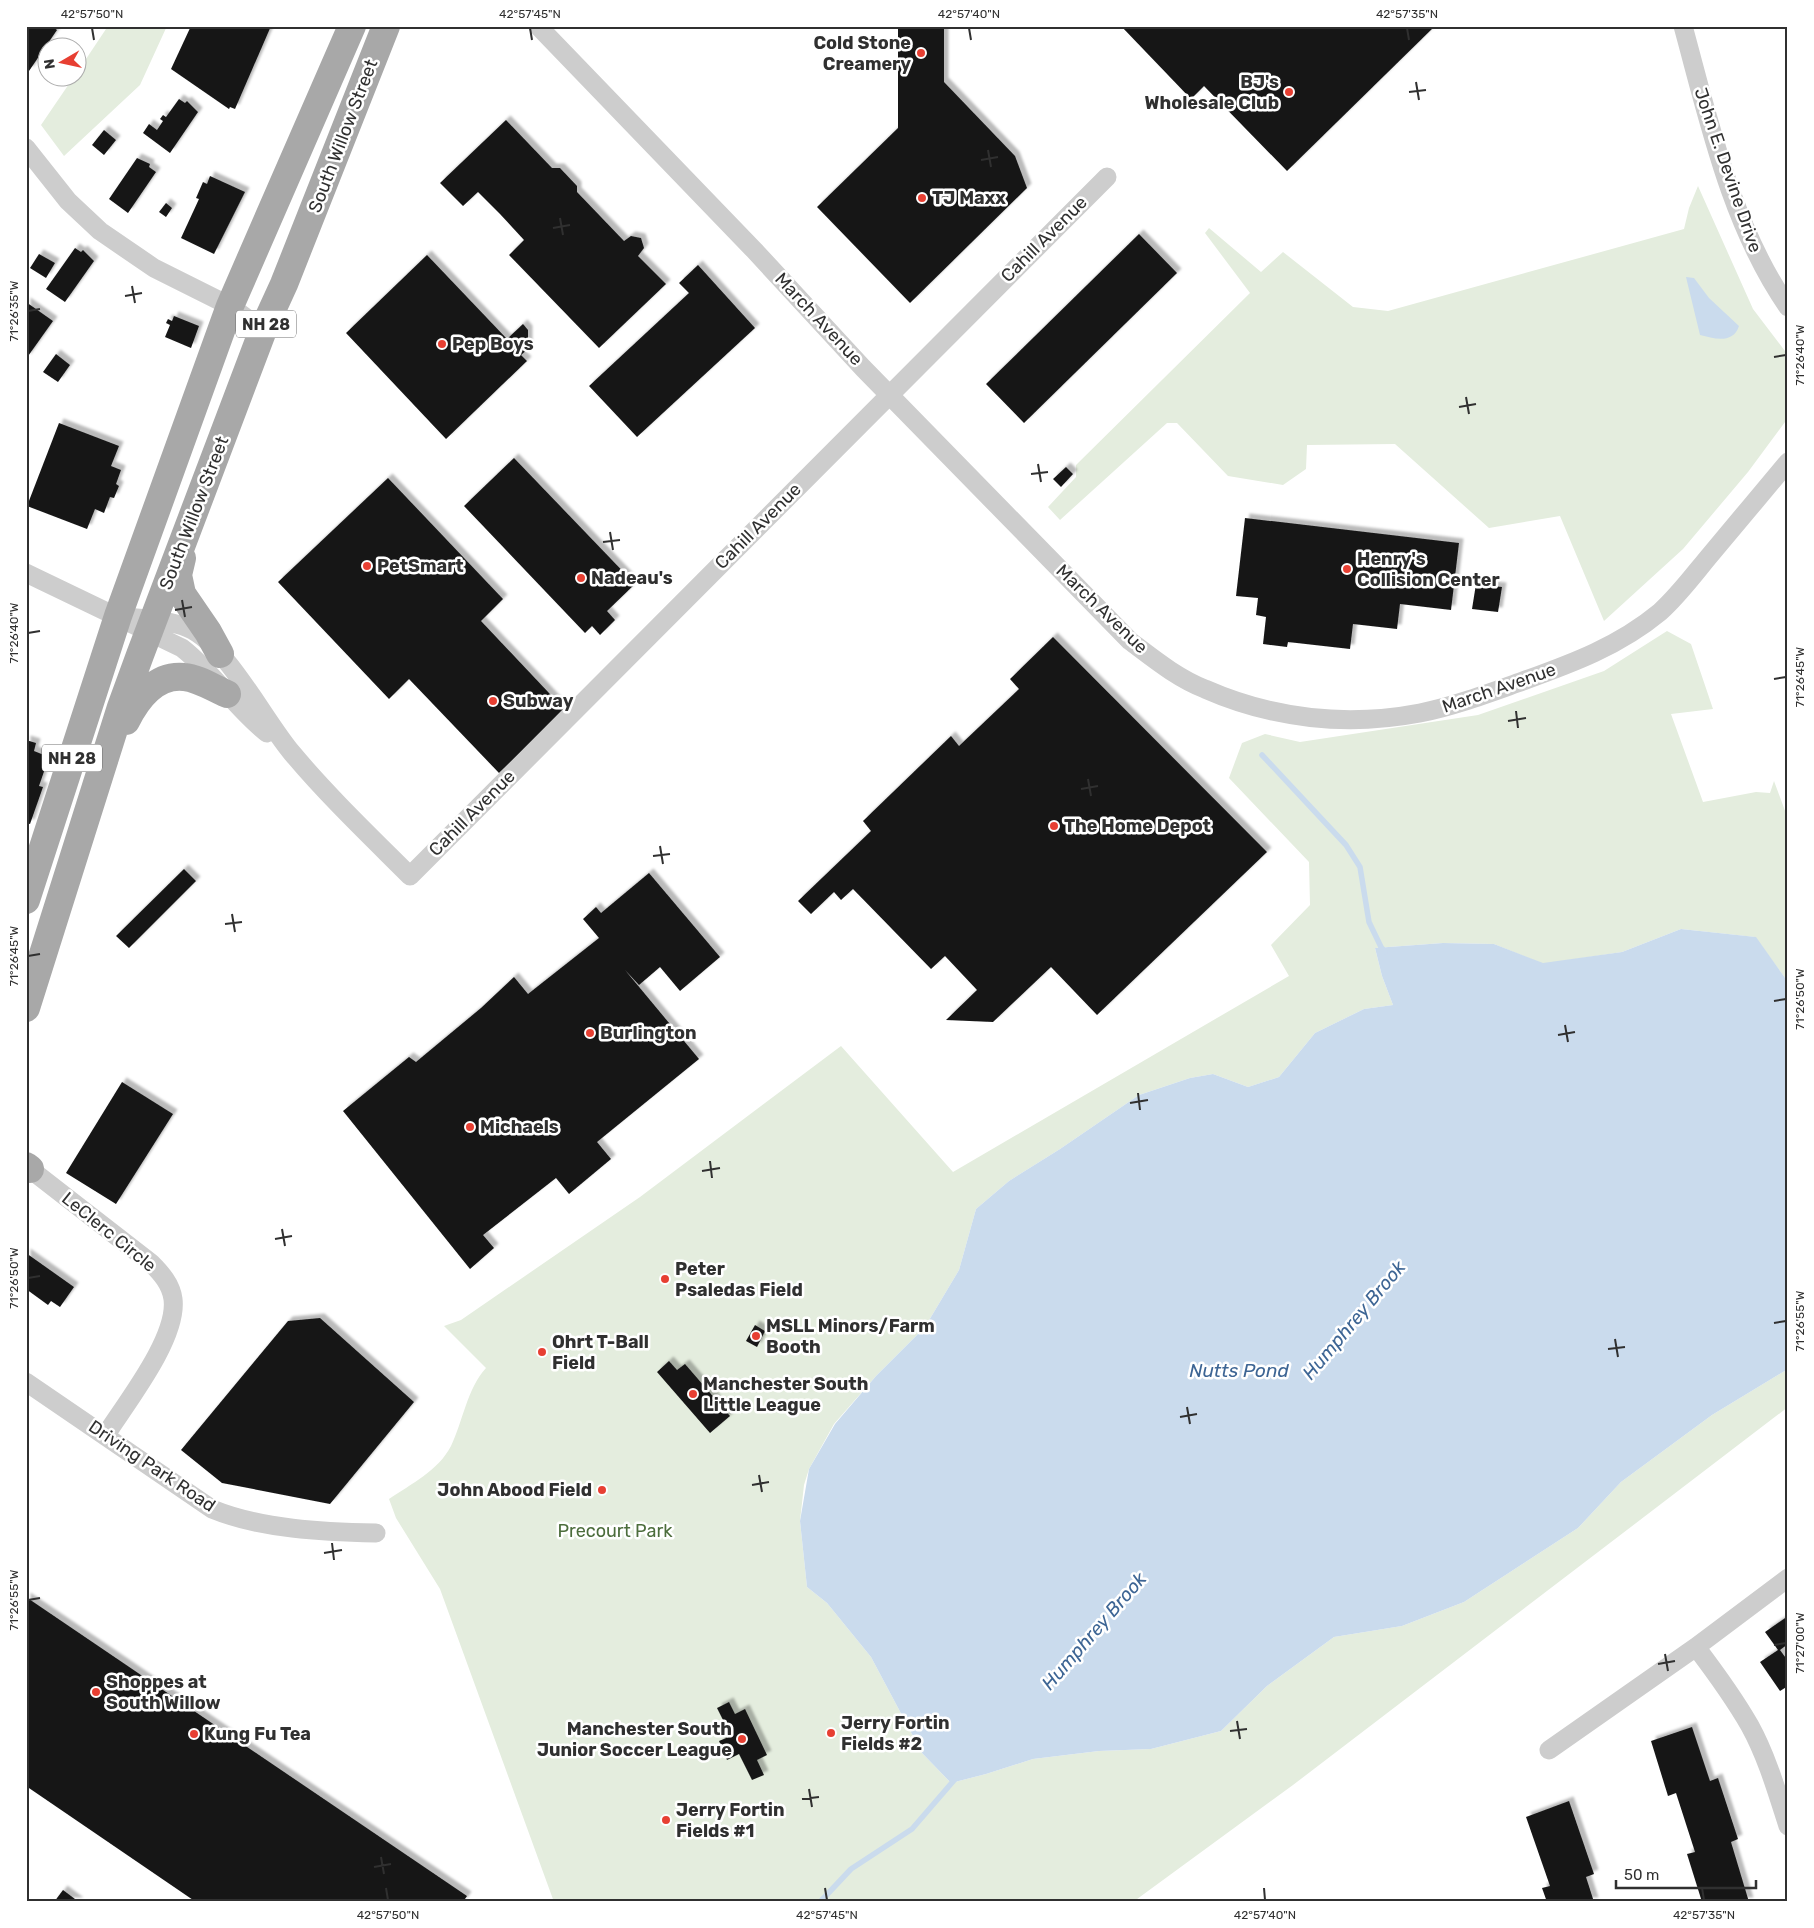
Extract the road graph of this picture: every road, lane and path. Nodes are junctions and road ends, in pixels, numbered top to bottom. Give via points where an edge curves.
1 (352, 26) edge
2 (386, 26) edge
3 (538, 26) edge
4 (1683, 26) edge
5 (26, 148) edge
6 (1107, 177) dead end
7 (230, 306) junction
8 (1788, 307) edge
9 (263, 330) junction
10 (890, 393) junction
11 (1788, 462) edge
12 (188, 529) junction
13 (26, 573) edge
14 (118, 616) junction
15 (151, 626) junction
16 (220, 654) junction
17 (226, 694) junction
18 (292, 753) junction
19 (97, 783) junction
20 (26, 900) edge
21 (26, 1008) edge
22 (27, 1168) edge
23 (26, 1382) edge
24 (105, 1436) junction
25 (376, 1533) dead end
26 (1788, 1578) edge
27 (1696, 1647) junction
28 (1549, 1750) dead end
29 (1788, 1826) edge

1 - 7 main road, South Willow Street / NH 28
2 - 9 main road, South Willow Street / NH 28
3 - 10 street, March Avenue
4 - 8 street, John E. Devine Drive via 1744,226 1758,258
5 - 7 street via 68,201 100,231 154,268
6 - 10 street, Cahill Avenue
7 - 9 street
7 - 14 main road, South Willow Street / NH 28
9 - 12 main road, South Willow Street / NH 28
10 - 11 street, March Avenue via 1130,641 1165,667 1203,689 1246,704 1288,716 1333,720 1377,720 1464,702 1587,657 1627,637 1662,610
10 - 18 street, Cahill Avenue via 410,876
12 - 15 main road, South Willow Street / NH 28
12 - 16 main road via 178,585
13 - 14 street
14 - 15 street
14 - 20 main road, South Willow Street / NH 28
15 - 16 street via 189,628
15 - 17 street via 198,660
15 - 19 main road, South Willow Street / NH 28
16 - 18 street
17 - 18 street
17 - 19 main road via 183,676 172,677 152,687 132,710
19 - 21 main road, South Willow Street / NH 28
22 - 24 street, LeClerc Circle via 151,1263 166,1278 173,1298 173,1319 165,1339
23 - 24 street, Driving Park Road
24 - 25 street, Driving Park Road via 198,1501 230,1516 341,1532
26 - 27 street
27 - 28 street
27 - 29 street via 1750,1726

